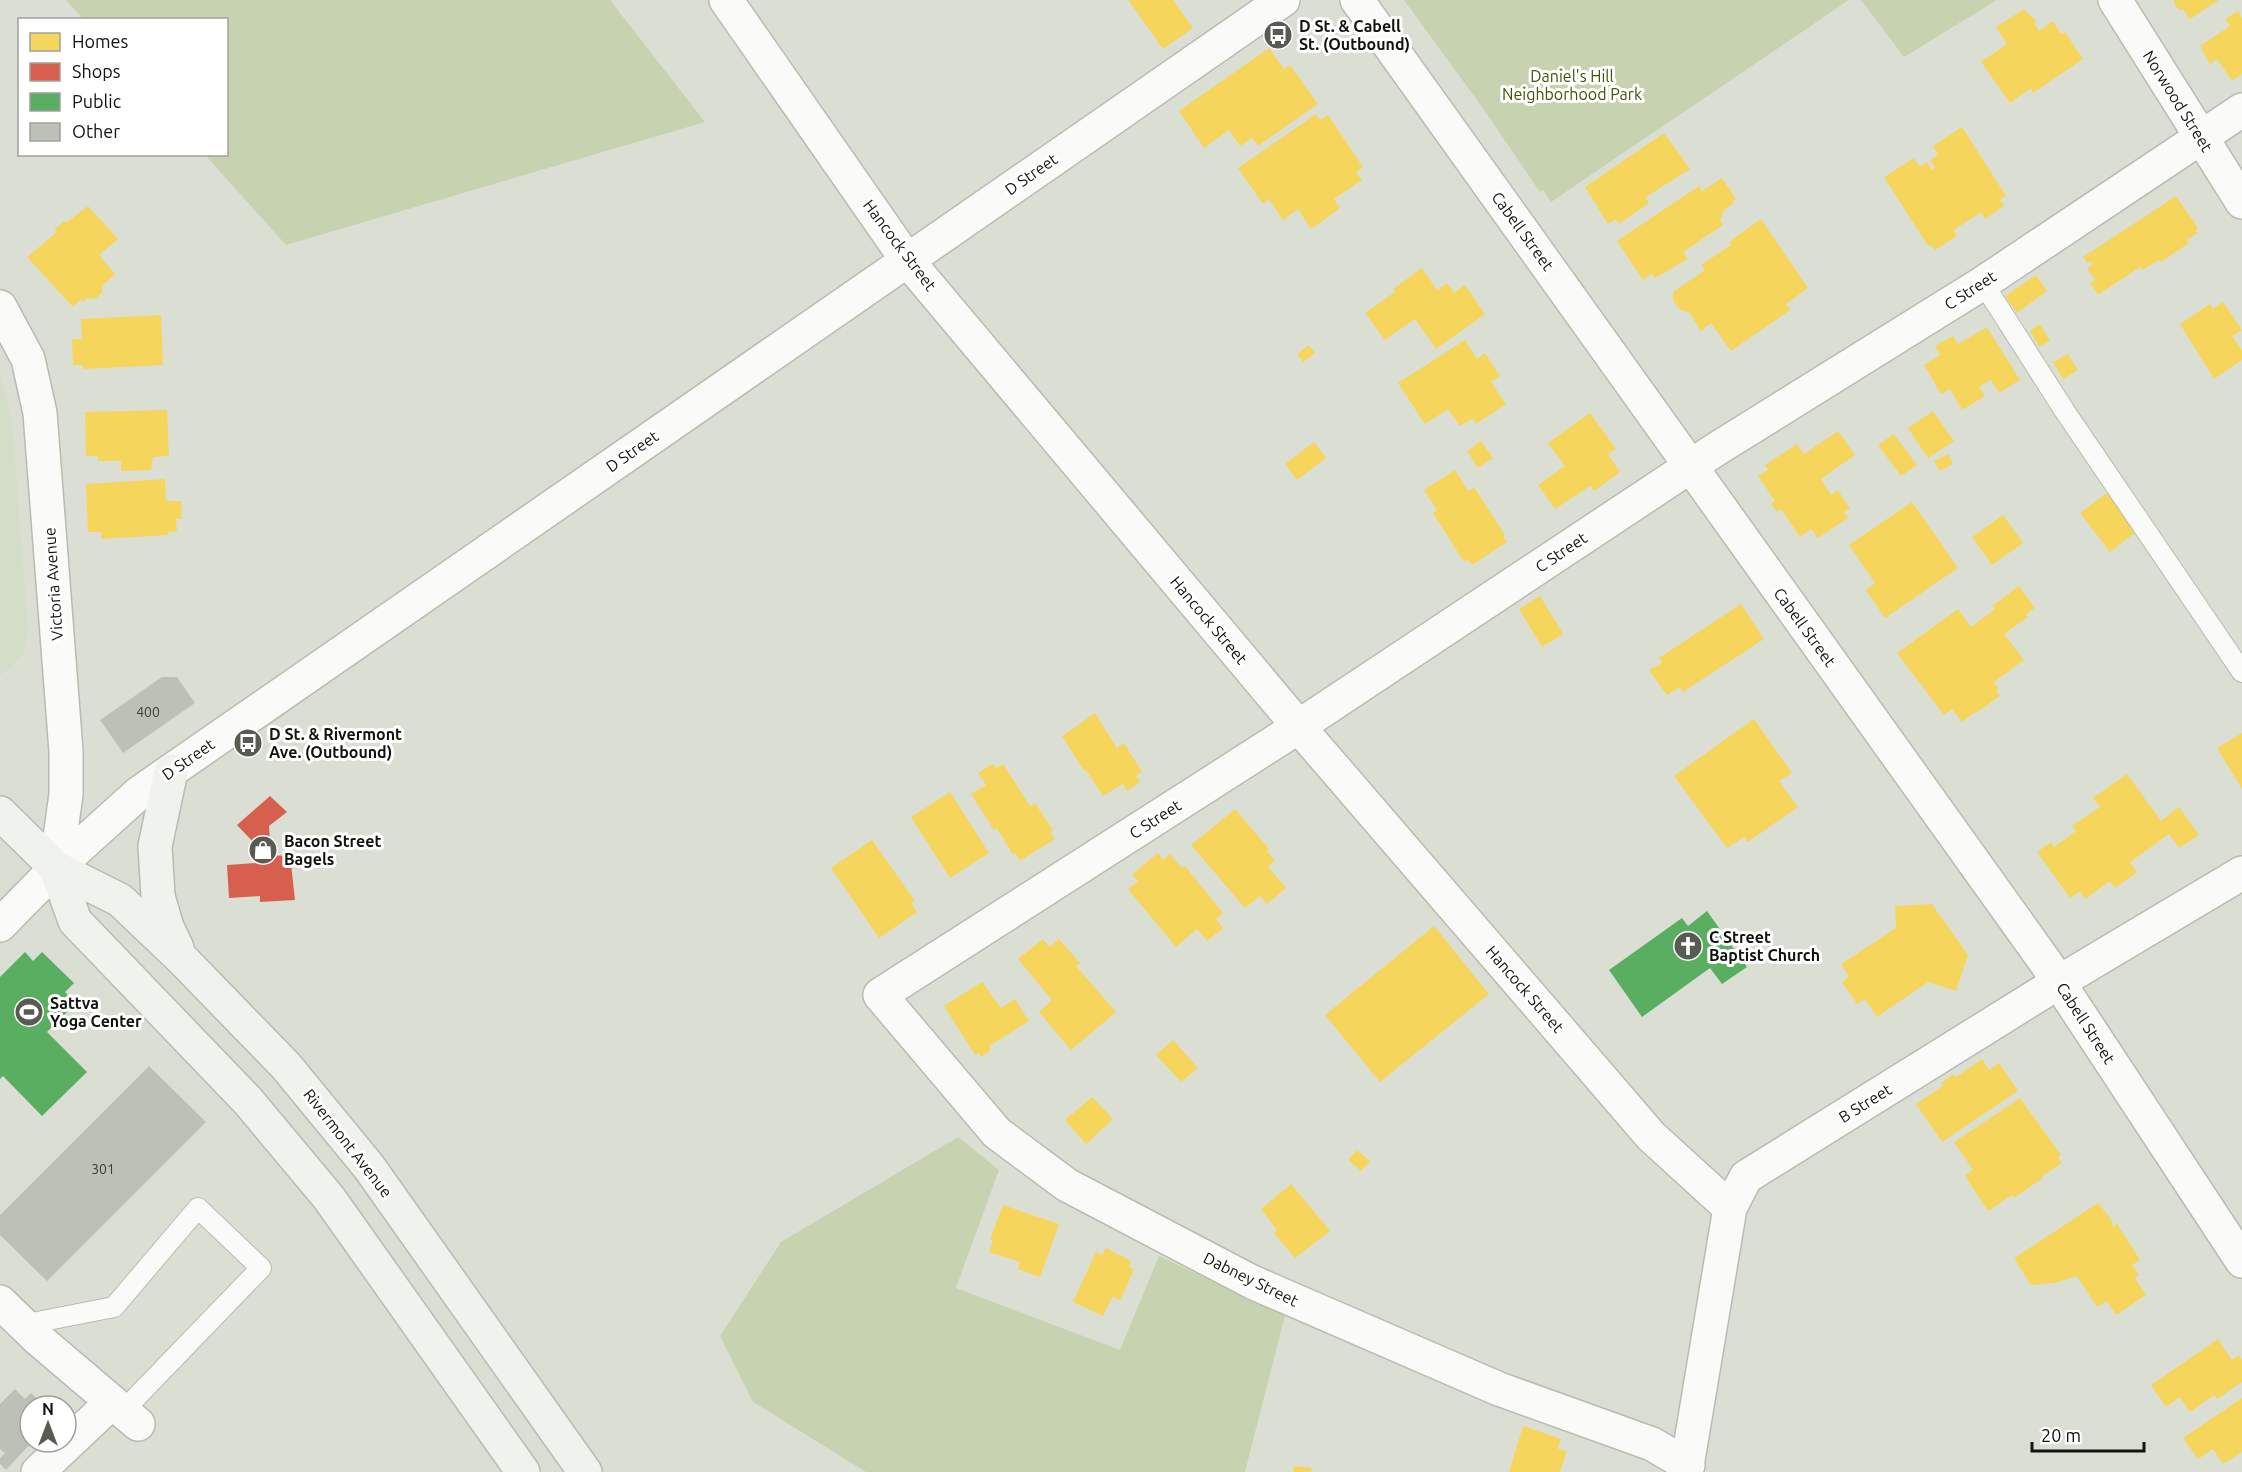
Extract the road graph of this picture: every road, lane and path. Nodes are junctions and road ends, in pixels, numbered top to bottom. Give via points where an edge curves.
1 (726, 0) edge
2 (1283, 0) edge
3 (1357, 0) edge
4 (2115, 0) edge
5 (2242, 110) edge
6 (2199, 137) junction
7 (2242, 202) edge
8 (907, 260) junction
9 (1983, 283) junction
10 (0, 307) edge
11 (1690, 466) junction
12 (2242, 672) edge
13 (1299, 726) junction
14 (171, 771) junction
15 (0, 813) edge
16 (56, 868) junction
17 (2242, 873) edge
18 (0, 925) edge
19 (181, 958) junction
20 (2059, 982) junction
21 (880, 995) joint
22 (1730, 1208) junction
23 (2242, 1261) edge
24 (20, 1322) edge
25 (124, 1412) junction
26 (1687, 1468) edge
27 (38, 1472) edge
28 (523, 1472) edge
29 (585, 1472) edge

1 - 8 street, Hancock Street
2 - 8 street, D Street
3 - 11 street, Cabell Street
4 - 6 street, Norwood Street
5 - 6 street, C Street
6 - 7 street, Norwood Street
6 - 9 street, C Street
8 - 13 street, Hancock Street
8 - 14 street, D Street
9 - 11 street, C Street
9 - 12 lane
10 - 16 street, Victoria Avenue via 28,359 40,413 66,751 66,794
11 - 13 street, C Street
11 - 20 street, Cabell Street
13 - 21 street, C Street
13 - 22 street, Hancock Street via 1651,1136
14 - 16 street, D Street via 130,801
14 - 19 main road via 155,846 158,896
15 - 16 main road, Rivermont Avenue
16 - 18 street, D Street
16 - 19 main road, Rivermont Avenue via 120,900
16 - 28 main road, Rivermont Avenue via 75,921 248,1101 329,1198
17 - 20 street, B Street
19 - 29 main road, Rivermont Avenue via 286,1066 369,1167
20 - 22 street, B Street via 1746,1177
20 - 23 street, Cabell Street
21 - 26 street, Dabney Street via 997,1133 1067,1185 1252,1282 1499,1389 1652,1444
22 - 26 street, B Street
24 - 25 street
24 - 25 lane via 114,1307 198,1208 261,1268
25 - 27 street

